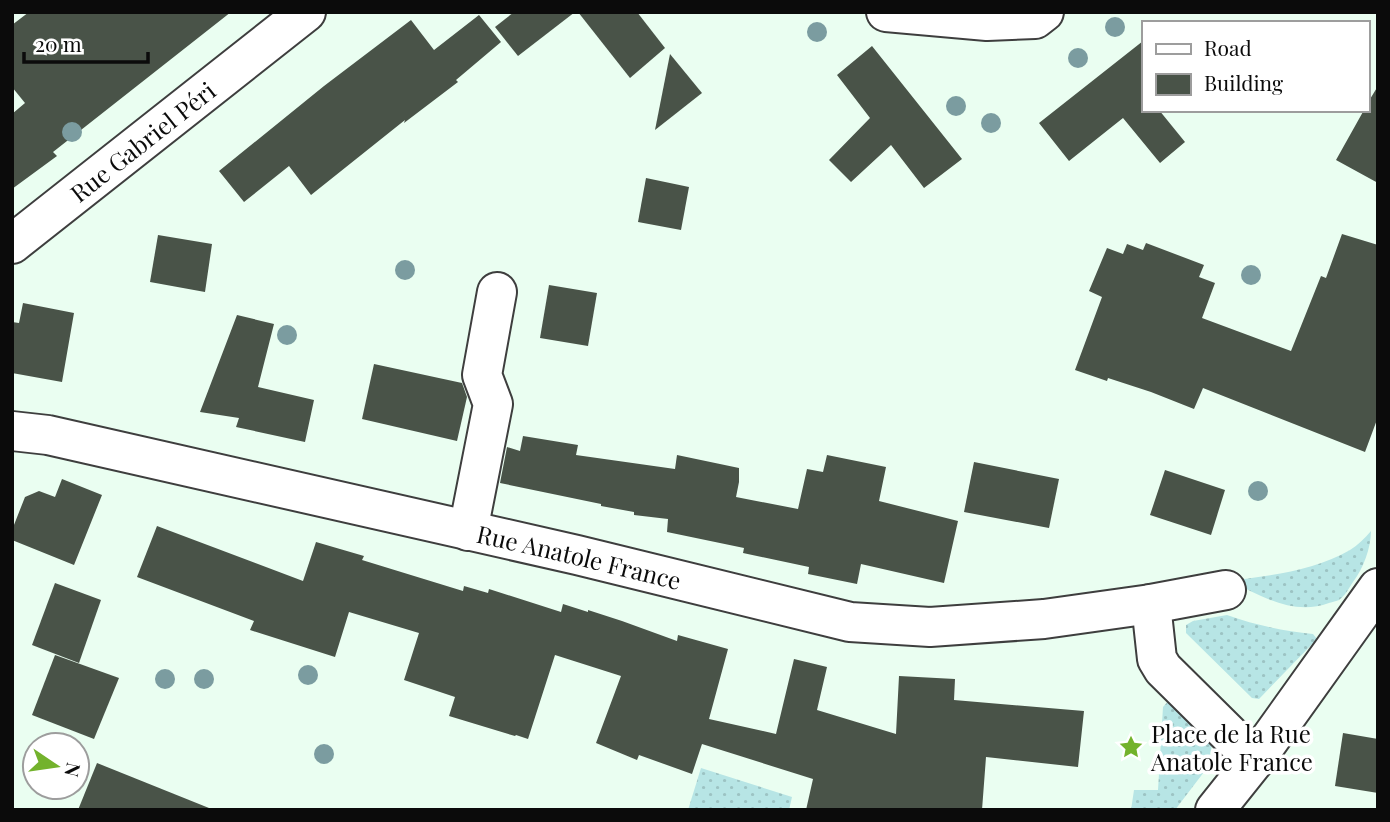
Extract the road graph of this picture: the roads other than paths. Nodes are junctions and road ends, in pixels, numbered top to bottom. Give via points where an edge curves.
1 (306, 12) edge
2 (886, 12) edge
3 (1044, 12) edge
4 (12, 244) edge
5 (497, 292) dead end
6 (12, 431) edge
7 (468, 531) junction
8 (1378, 588) edge
9 (1226, 590) dead end
10 (1151, 604) junction
11 (1255, 760) junction
12 (1215, 810) edge

1 - 4 street, Rue Gabriel Péri
2 - 3 street via 986,21 1035,19
5 - 7 street via 482,375 493,404
6 - 7 street, Rue Anatole France via 48,435
7 - 10 street, Rue Anatole France via 850,622 942,626 1044,619
8 - 11 street
9 - 10 street, Rue Anatole France
10 - 11 street via 1157,659 1163,669
11 - 12 street

